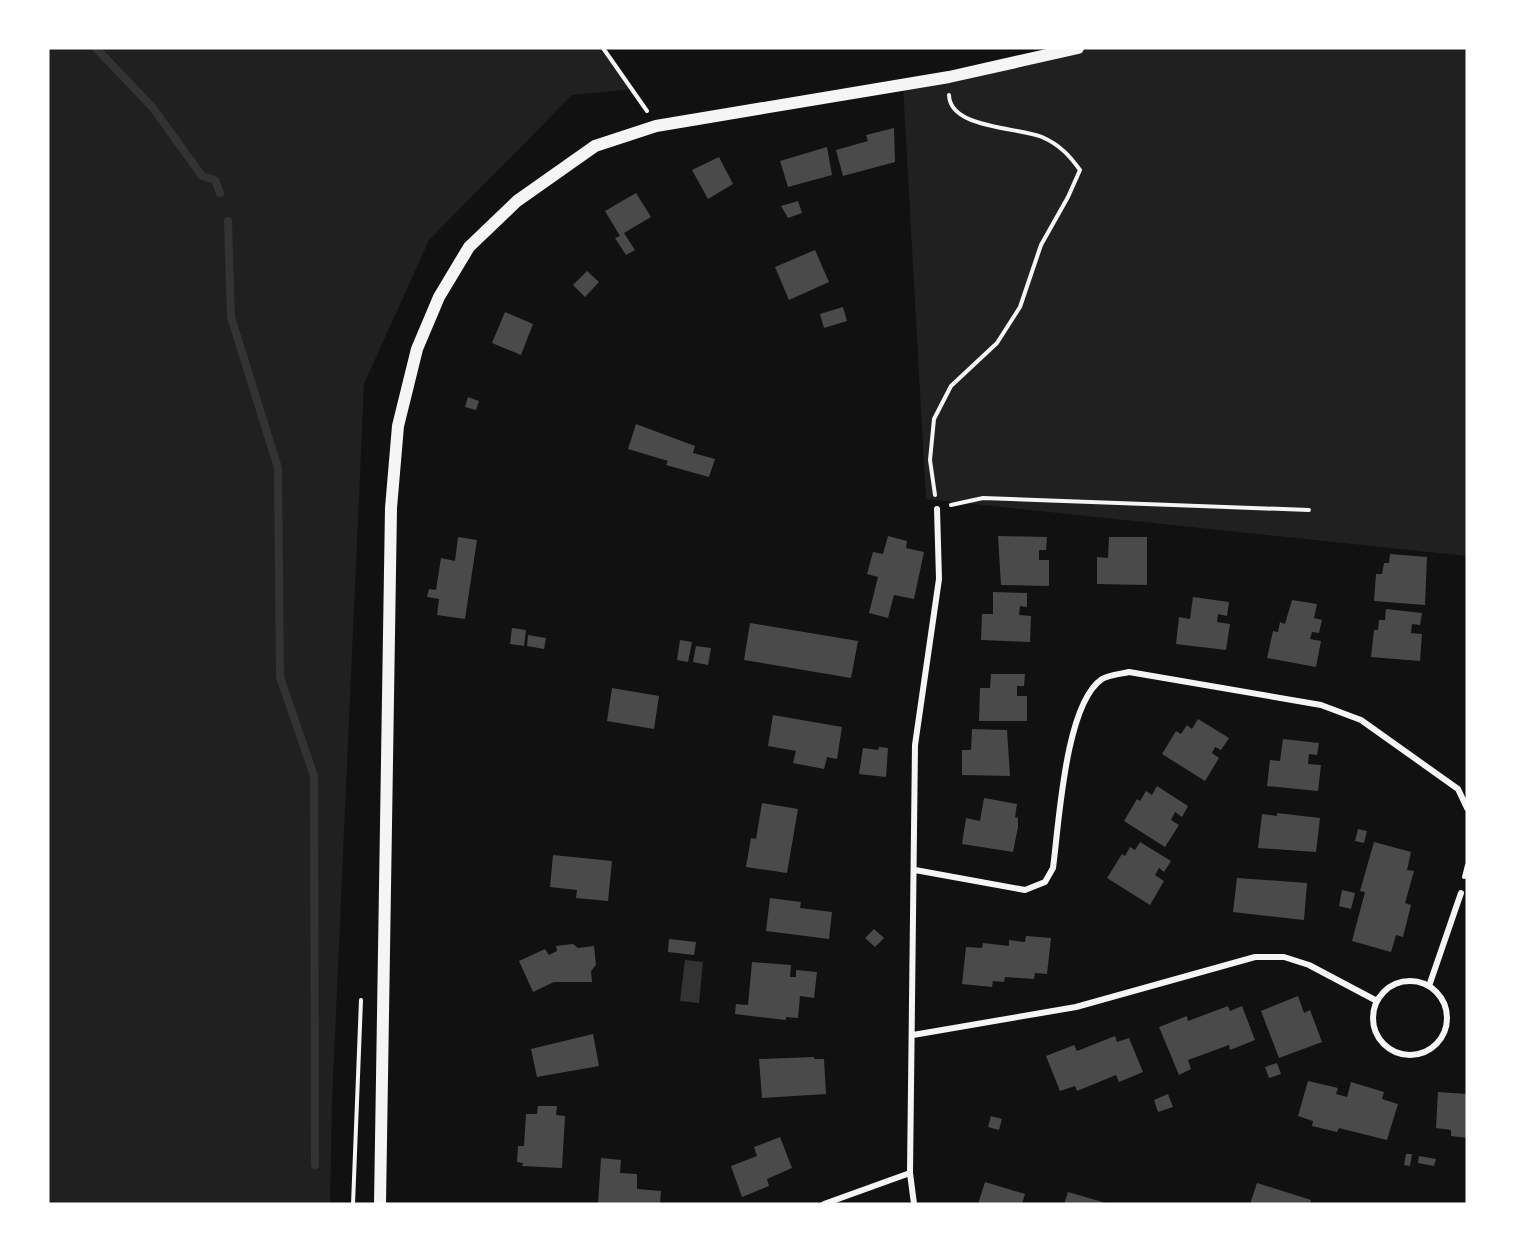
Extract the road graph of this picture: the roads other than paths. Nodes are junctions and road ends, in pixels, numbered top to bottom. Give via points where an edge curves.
1 (1078, 48) edge
2 (937, 508) road end
3 (1467, 808) edge
4 (915, 870) junction
5 (1461, 893) dead end
6 (1429, 986) junction
7 (1377, 1001) junction
8 (913, 1035) junction
9 (910, 1173) junction
10 (380, 1204) edge
11 (824, 1204) edge
12 (914, 1204) edge

1 - 10 main road via 949,77 656,126 594,146 517,201 469,247 439,297 417,349 398,426 391,508
2 - 4 street via 939,579 915,745
3 - 4 street via 1458,789 1361,720 1321,705 1129,672 1102,679 1085,699 1072,730 1053,868 1045,882 1025,890
4 - 8 street
5 - 6 street
6 - 7 street via 1417,981 1400,983 1384,991
6 - 7 street via 1444,1003 1446,1027 1432,1048 1421,1054 1396,1053 1386,1046 1373,1025
7 - 8 street via 1309,965 1284,957 1255,957 1077,1007
8 - 9 street
9 - 11 street
9 - 12 street

